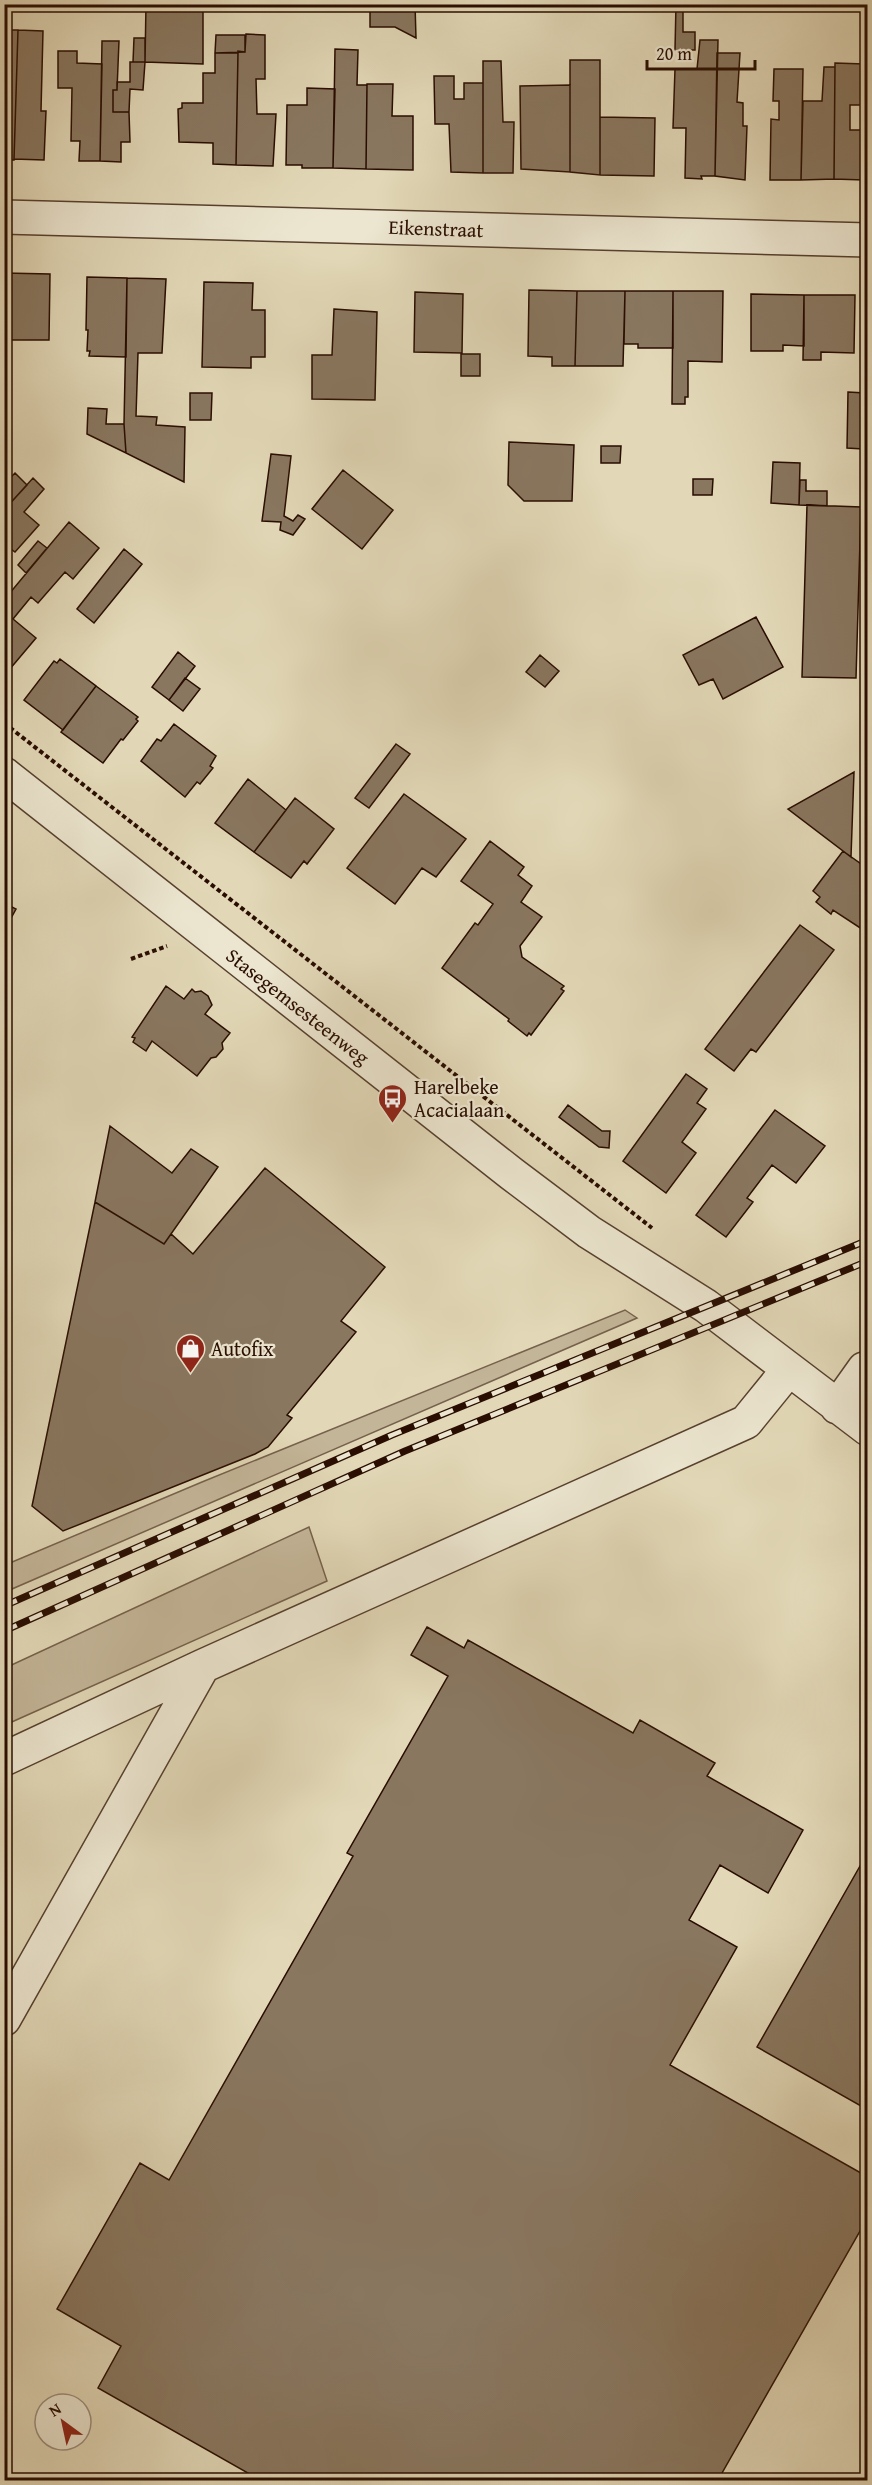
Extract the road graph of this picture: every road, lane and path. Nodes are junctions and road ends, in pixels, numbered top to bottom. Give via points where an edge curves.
1 (4, 217) edge
2 (867, 240) edge
3 (4, 723) edge
4 (4, 774) edge
5 (660, 1233) dead end
6 (867, 1368) edge
7 (789, 1369) junction
8 (837, 1407) junction
9 (867, 1429) edge
10 (203, 1666) junction
11 (4, 1759) edge
12 (4, 2019) edge

1 - 2 street, Eikenstraat
3 - 5 path
4 - 7 street, Stasegemsesteenweg via 569,1218 715,1312
6 - 8 street
7 - 8 street, Stasegemsesteenweg
7 - 10 street via 746,1422
8 - 9 street, Stasegemsesteenweg
10 - 11 street
10 - 12 street

